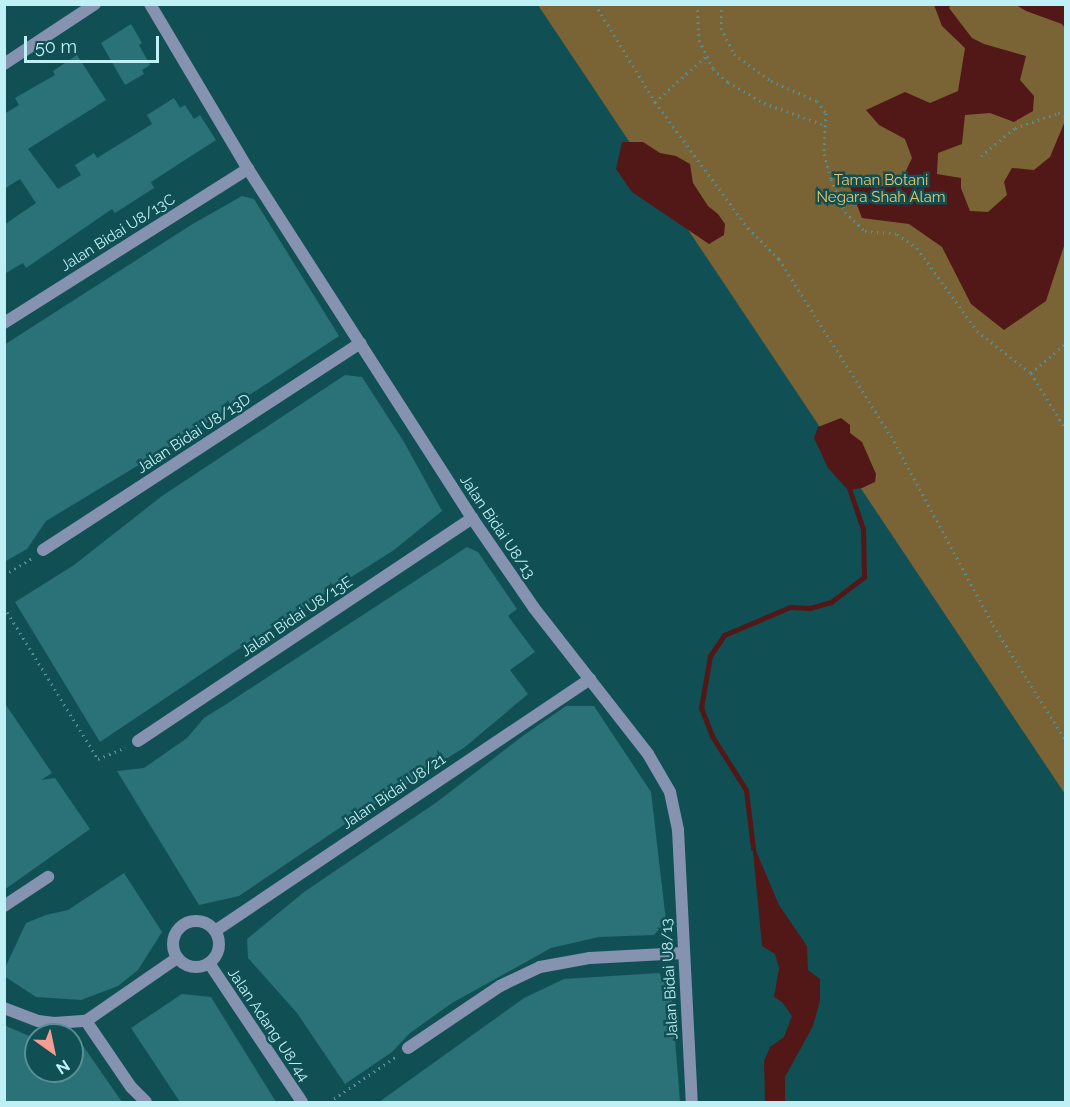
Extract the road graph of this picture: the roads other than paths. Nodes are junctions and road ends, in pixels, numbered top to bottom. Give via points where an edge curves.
1 (95, 4) edge
2 (150, 4) edge
3 (4, 64) edge
4 (248, 169) junction
5 (4, 323) edge
6 (360, 343) junction
7 (472, 518) junction
8 (43, 550) road end
9 (590, 679) junction
10 (138, 741) road end
11 (48, 878) dead end
12 (4, 906) edge
13 (215, 931) junction
14 (683, 953) junction
15 (177, 958) junction
16 (209, 963) junction
17 (4, 1008) edge
18 (86, 1021) junction
19 (408, 1048) road end
20 (146, 1102) edge
21 (302, 1102) edge
22 (692, 1102) edge

1 - 3 street
2 - 4 street, Jalan Bidai U8/13
4 - 5 street, Jalan Bidai U8/13C
4 - 6 street, Jalan Bidai U8/13
6 - 7 street, Jalan Bidai U8/13
6 - 8 street, Jalan Bidai U8/13D
7 - 9 street, Jalan Bidai U8/13 via 534,608
7 - 10 street, Jalan Bidai U8/13E
9 - 13 street, Jalan Bidai U8/21
9 - 14 street, Jalan Bidai U8/13 via 652,759 670,792 678,830
11 - 12 street
13 - 15 street via 203,922 182,926 174,938
13 - 16 street via 219,945
14 - 19 street via 590,958 540,968 500,986
14 - 22 street, Jalan Bidai U8/13
15 - 16 street via 189,967
15 - 18 street
16 - 21 street, Jalan Adang U8/44
17 - 18 street via 38,1021
18 - 20 street via 131,1087

